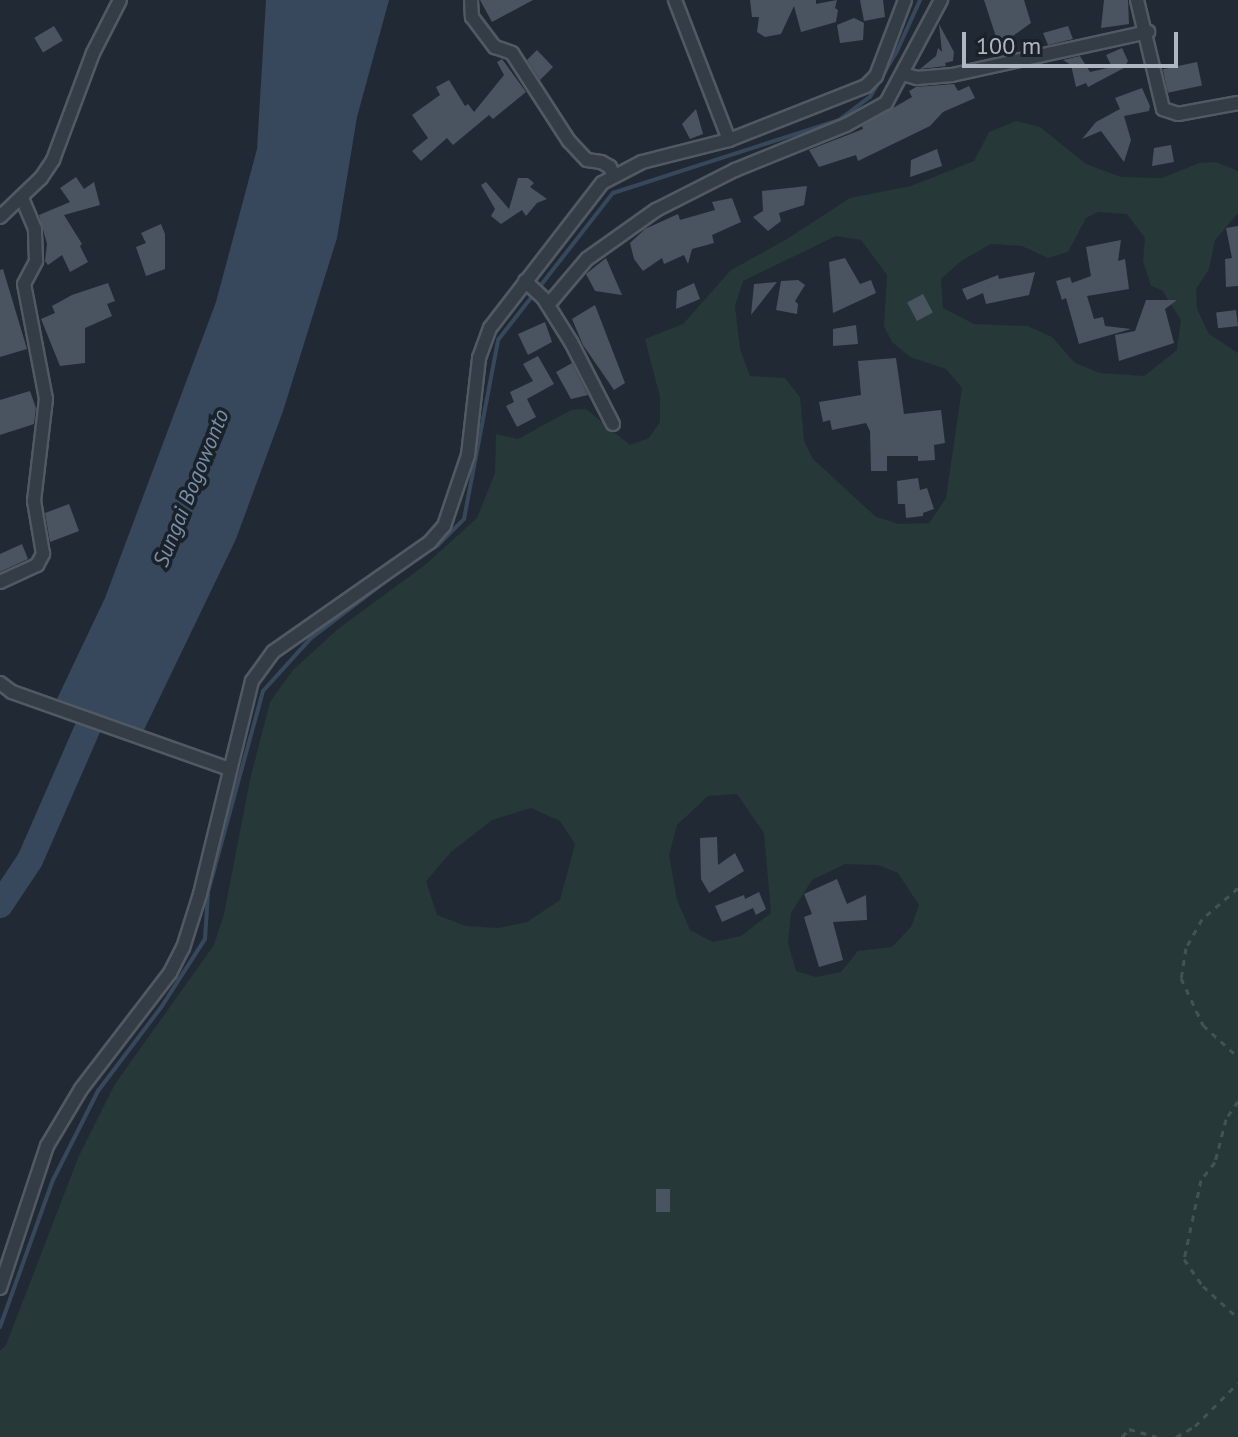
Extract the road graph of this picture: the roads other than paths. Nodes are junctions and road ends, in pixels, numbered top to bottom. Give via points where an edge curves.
1 (120, 0) edge
2 (471, 0) edge
3 (675, 0) edge
4 (905, 0) edge
5 (941, 0) edge
6 (1137, 0) edge
7 (1148, 32) junction
8 (903, 74) junction
9 (1238, 103) edge
10 (729, 140) junction
11 (614, 176) junction
12 (22, 198) junction
13 (0, 217) edge
14 (527, 283) junction
15 (546, 302) junction
16 (613, 424) dead end
17 (0, 582) edge
18 (0, 683) edge
19 (230, 769) junction
20 (0, 1288) edge

1 - 12 street via 93,53 53,160
2 - 11 street via 472,17 495,47 512,53 569,141 587,160 610,167
3 - 10 street
4 - 10 street via 872,82
5 - 8 street
6 - 7 street
7 - 8 street via 967,73 934,78
7 - 9 street via 1165,111 1199,113
8 - 15 street via 894,94 874,110 735,170 612,238
10 - 11 street via 642,162
11 - 14 street via 596,190
12 - 13 street
12 - 17 street via 35,229 36,261 24,288 46,399 34,501 43,554 37,565
14 - 15 street
14 - 19 street via 490,328 483,345 468,455 444,526 430,542 273,652 247,693
15 - 16 street
18 - 19 street via 12,692
19 - 20 street via 183,948 170,973 81,1089 47,1146

